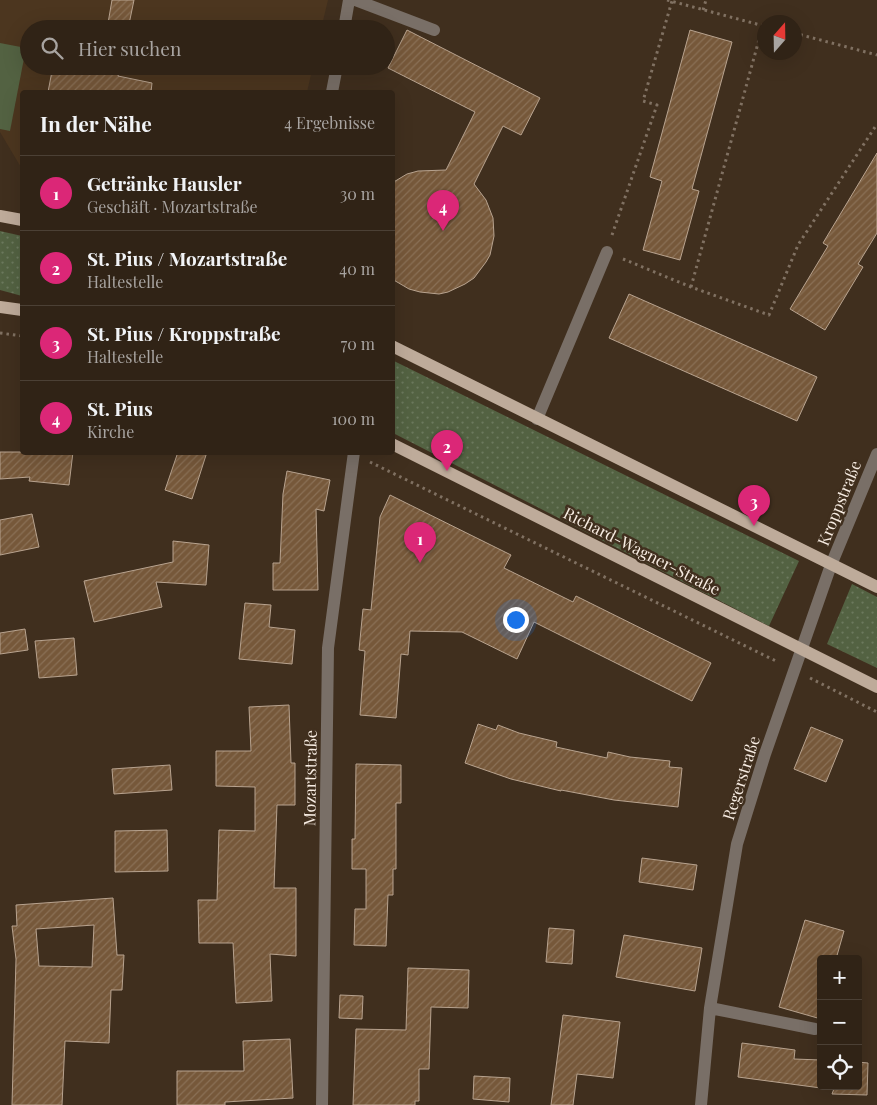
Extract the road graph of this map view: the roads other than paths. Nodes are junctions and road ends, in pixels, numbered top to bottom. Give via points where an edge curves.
1 (349, 0) edge
2 (355, 0) edge
3 (346, 20) edge
4 (434, 30) dead end
5 (335, 75) edge
6 (332, 90) edge
7 (0, 216) edge
8 (20, 220) edge
9 (606, 252) road end
10 (0, 307) edge
11 (20, 310) edge
12 (395, 347) edge
13 (538, 418) junction
14 (395, 446) edge
15 (877, 454) edge
16 (353, 455) edge
17 (831, 565) junction
18 (877, 587) edge
19 (802, 649) junction
20 (877, 687) edge
21 (710, 1008) junction
22 (815, 1029) dead end
23 (322, 1105) edge
24 (701, 1105) edge

1 - 3 street
2 - 4 street
5 - 6 street
7 - 8 main road
9 - 13 street
10 - 11 main road
12 - 13 main road
13 - 17 main road
14 - 19 main road, Richard-Wagner-Straße
15 - 17 street, Kroppstraße
16 - 23 street, Mozartstraße via 328,648
17 - 18 main road
17 - 19 street, Regerstraße
19 - 20 main road, Richard-Wagner-Straße
19 - 21 street, Regerstraße via 737,844
21 - 22 street
21 - 24 street, Regerstraße

